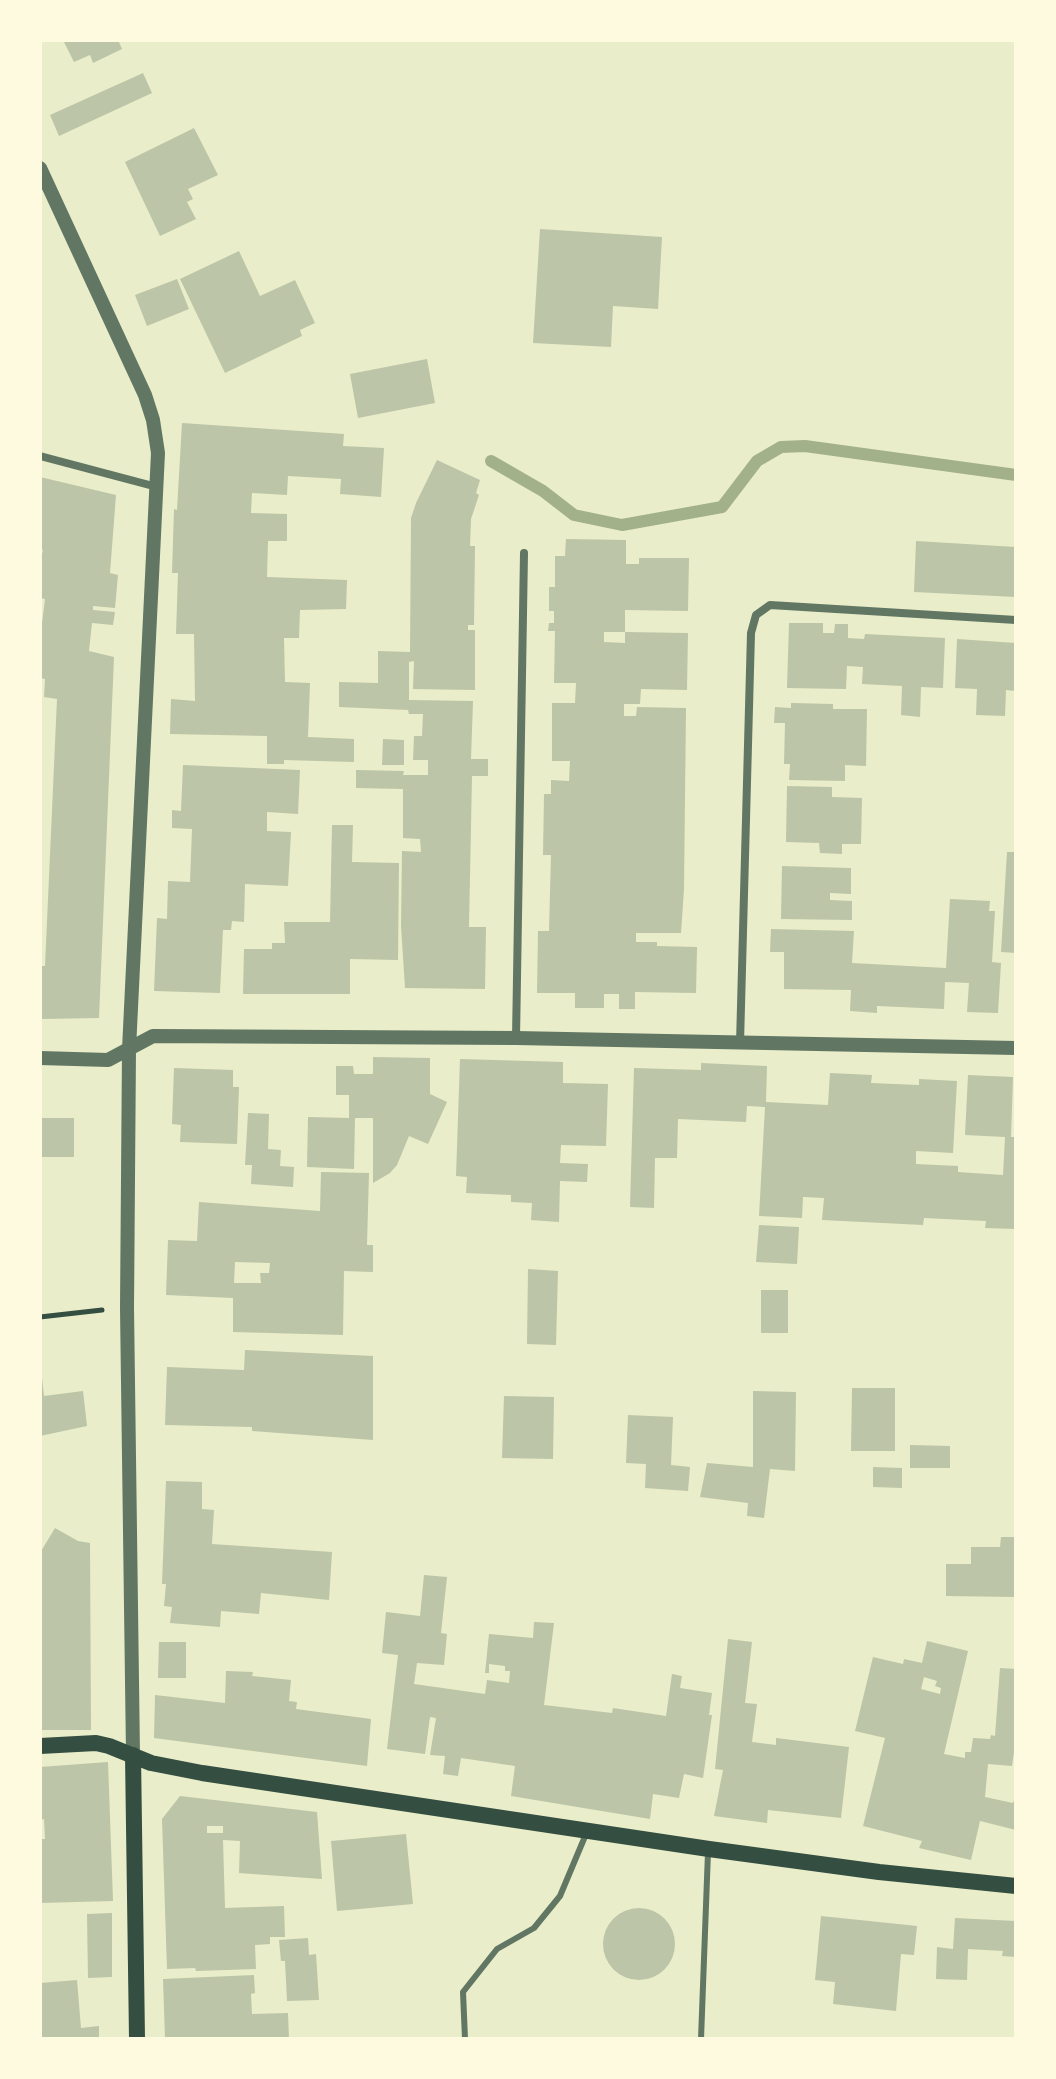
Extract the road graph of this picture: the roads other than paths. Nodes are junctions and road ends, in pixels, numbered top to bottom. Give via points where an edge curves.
1 (40, 168) edge
2 (40, 456) edge
3 (157, 487) junction
4 (524, 553) dead end
5 (1016, 620) edge
6 (516, 1038) junction
7 (740, 1043) junction
8 (1016, 1048) edge
9 (129, 1049) junction
10 (40, 1058) edge
11 (40, 1746) edge
12 (133, 1755) junction
13 (587, 1831) junction
14 (709, 1849) junction
15 (1016, 1886) edge
16 (137, 2039) edge
17 (465, 2039) edge
18 (701, 2039) edge

1 - 3 street via 145,395 158,453
2 - 3 street
3 - 9 street
4 - 6 street
5 - 7 street via 770,605 756,615 751,633
6 - 7 street
6 - 9 street via 153,1036
7 - 8 street
9 - 10 street via 108,1060
9 - 12 street
11 - 12 main road via 96,1743
12 - 13 main road via 202,1773
12 - 16 main road
13 - 14 main road
13 - 17 lane via 560,1896 534,1928 497,1949 463,1992
14 - 15 main road
14 - 18 lane

